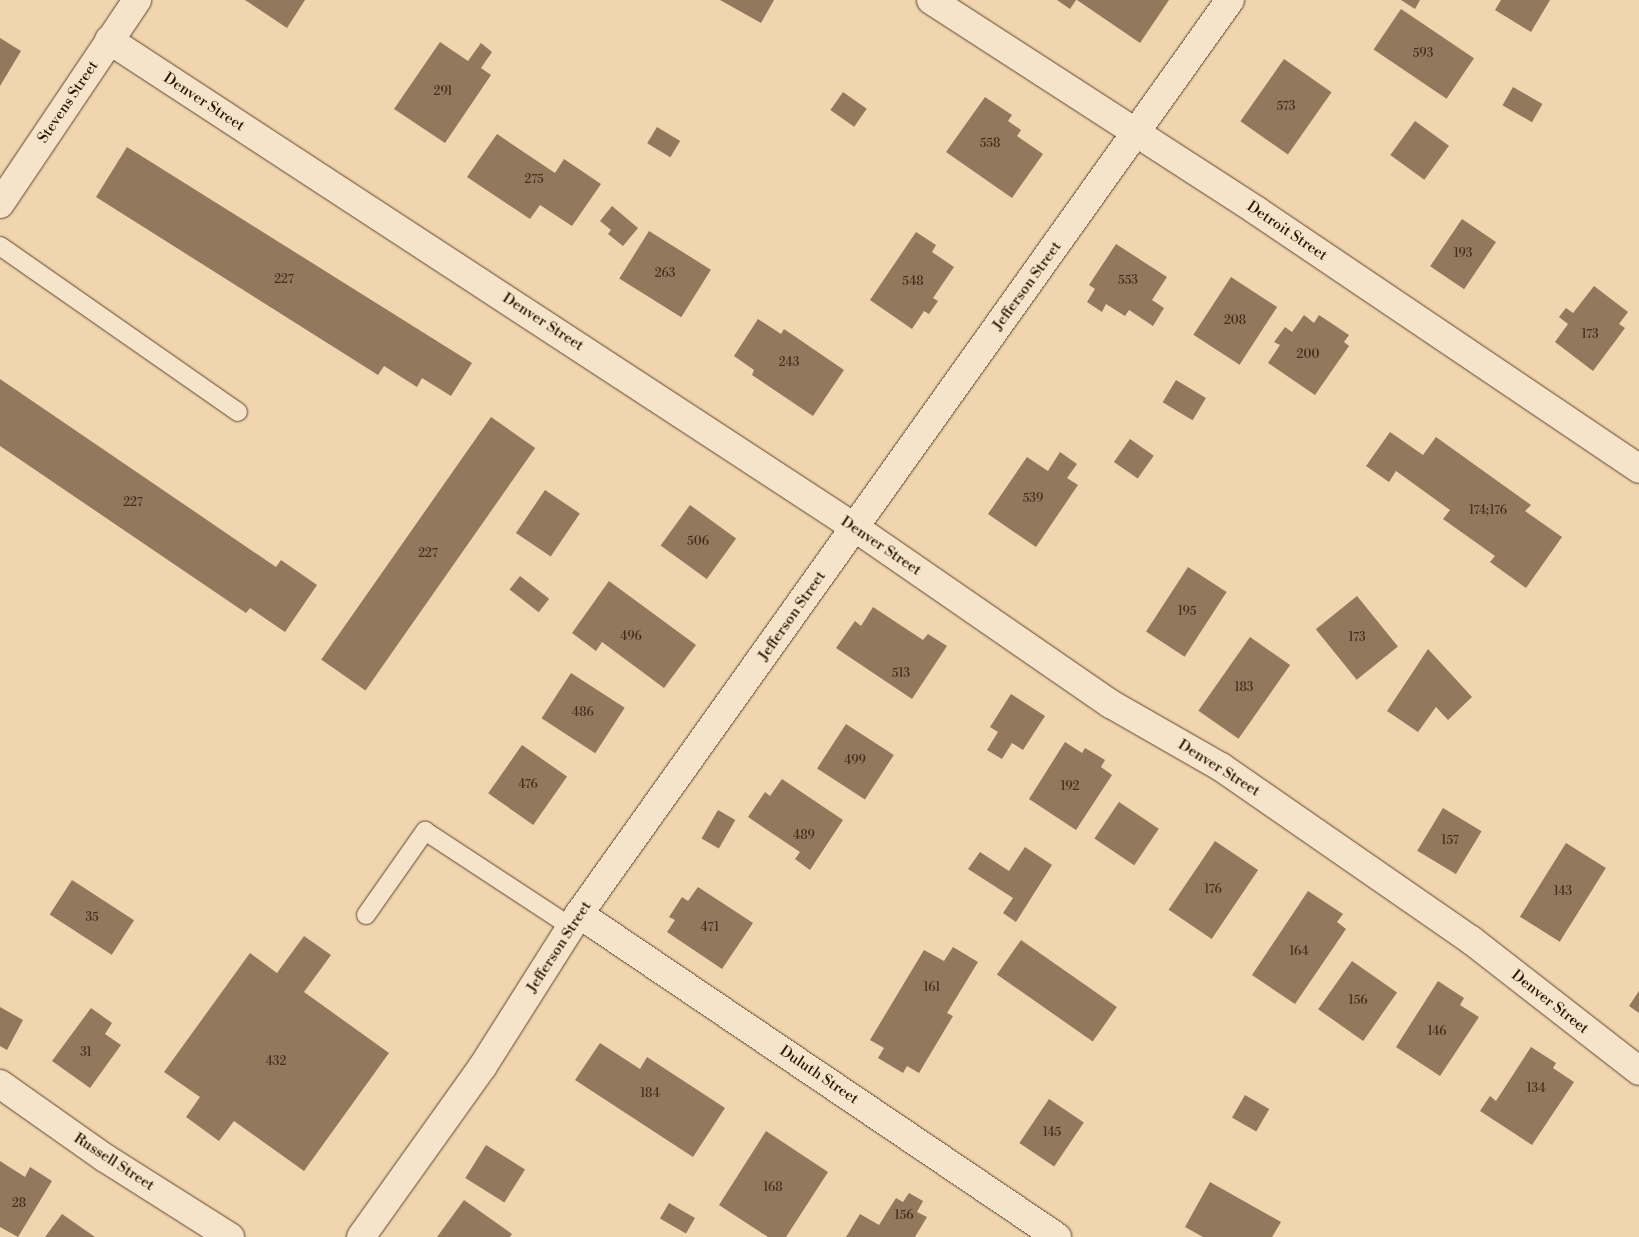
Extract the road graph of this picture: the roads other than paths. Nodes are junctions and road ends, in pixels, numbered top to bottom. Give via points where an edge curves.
1 (137, 0) edge
2 (931, 0) edge
3 (1230, 0) edge
4 (109, 40) junction
5 (1135, 134) junction
6 (0, 204) edge
7 (0, 246) edge
8 (238, 412) dead end
9 (1639, 469) edge
10 (854, 527) junction
11 (366, 915) dead end
12 (575, 921) junction
13 (1639, 1071) edge
14 (0, 1084) edge
15 (230, 1237) edge
16 (361, 1237) edge
17 (1058, 1237) edge

1 - 4 street, Stevens Street
2 - 5 street, Detroit Street
3 - 5 street, Jefferson Street
4 - 6 street, Stevens Street
4 - 10 street, Denver Street
5 - 9 street, Detroit Street via 1257,211
5 - 10 street, Jefferson Street
7 - 8 lane
10 - 12 street, Jefferson Street
10 - 13 street, Denver Street via 1111,704 1246,784 1471,940
11 - 12 lane via 425,831
12 - 16 street, Jefferson Street via 483,1066
12 - 17 street, Duluth Street
14 - 15 street, Russell Street via 105,1158

